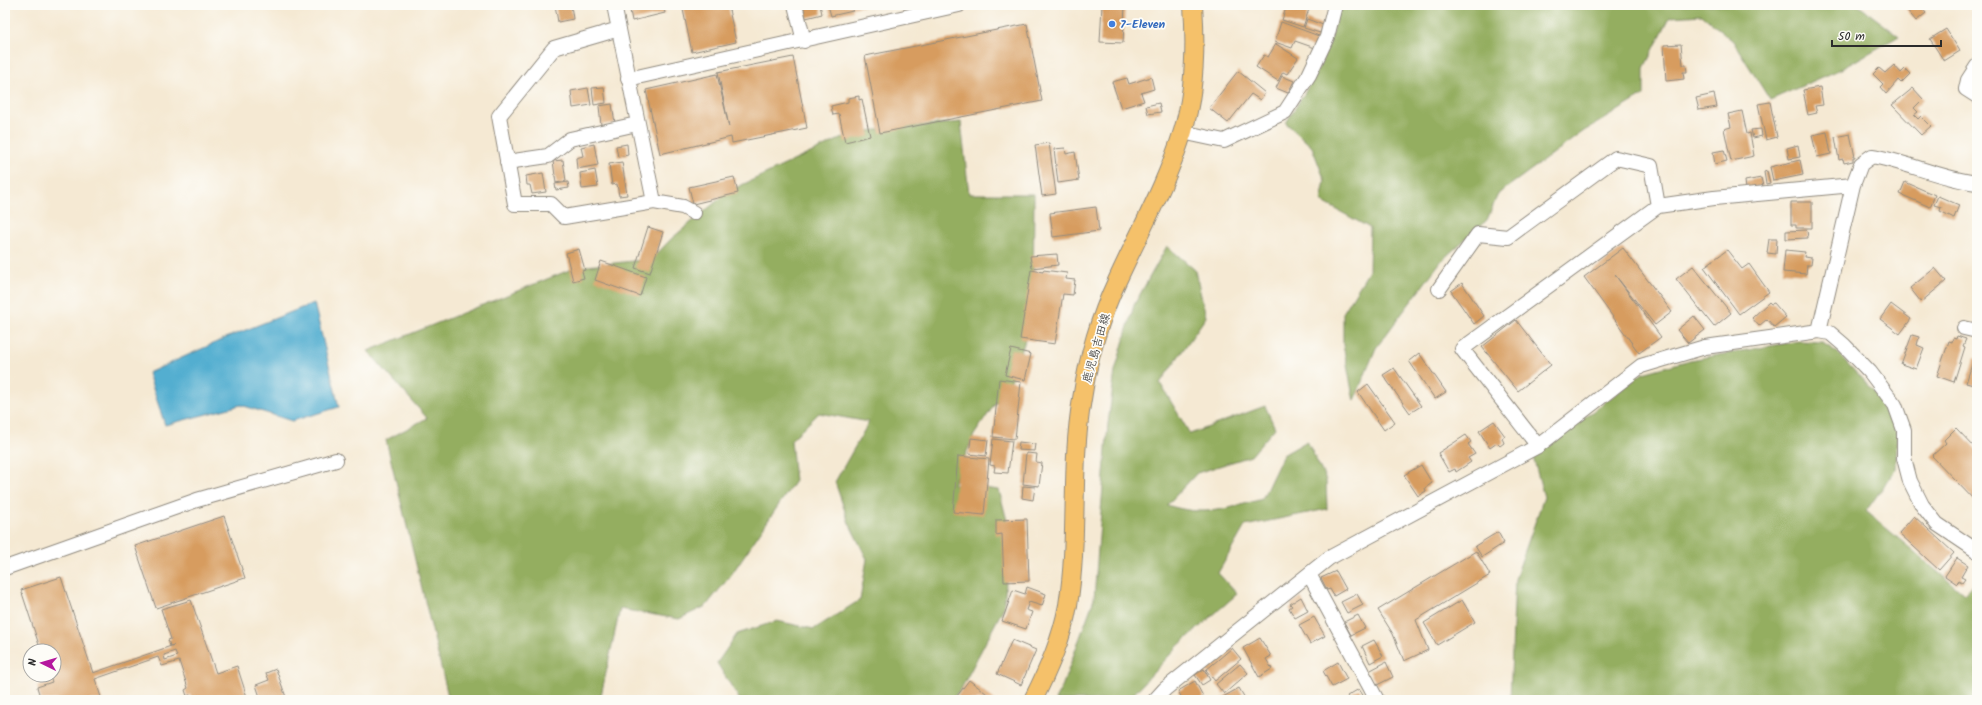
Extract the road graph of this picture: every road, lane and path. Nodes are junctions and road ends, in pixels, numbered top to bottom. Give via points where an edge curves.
1 (614, 5) edge
2 (795, 5) edge
3 (959, 5) edge
4 (1193, 5) edge
5 (1335, 5) edge
6 (619, 29) junction
7 (804, 41) junction
8 (1977, 66) edge
9 (628, 79) junction
10 (1977, 96) edge
11 (637, 124) junction
12 (1182, 132) junction
13 (507, 162) junction
14 (1977, 184) edge
15 (1853, 185) junction
16 (654, 202) junction
17 (1658, 206) junction
18 (694, 213) dead end
19 (1439, 288) dead end
20 (1819, 331) junction
21 (1538, 446) junction
22 (336, 460) dead end
23 (1977, 551) edge
24 (5, 568) edge
25 (1309, 574) junction
26 (1033, 700) edge
27 (1155, 700) edge
28 (1377, 700) edge

1 - 6 street
2 - 7 street
3 - 7 street
4 - 12 main road, 鹿児島吉田線 via 1194,55 1190,101
5 - 12 street via 1327,37 1309,75 1285,112 1224,141
6 - 9 street
6 - 13 street via 554,48 499,116
7 - 9 street
8 - 10 street via 1968,80 1966,89
9 - 11 street
11 - 13 street via 570,139 548,156
11 - 16 street
12 - 26 main road, 鹿児島吉田線 via 1147,221 1116,282 1091,359 1077,435 1074,554 1068,606 1046,674
13 - 16 street via 515,204 551,204 564,217
14 - 15 street via 1960,182 1891,159 1872,156 1861,164
15 - 17 street
15 - 20 street
16 - 18 street via 683,207
17 - 19 street via 1651,166 1616,158 1508,238 1478,234
17 - 21 street via 1462,348
20 - 21 street via 1705,347 1641,366
20 - 23 street via 1830,333 1844,345 1870,372 1895,405 1904,430 1904,458 1910,481 1922,505 1937,524
21 - 25 street via 1328,558
22 - 24 street via 197,500
25 - 27 street via 1165,689
25 - 28 street

